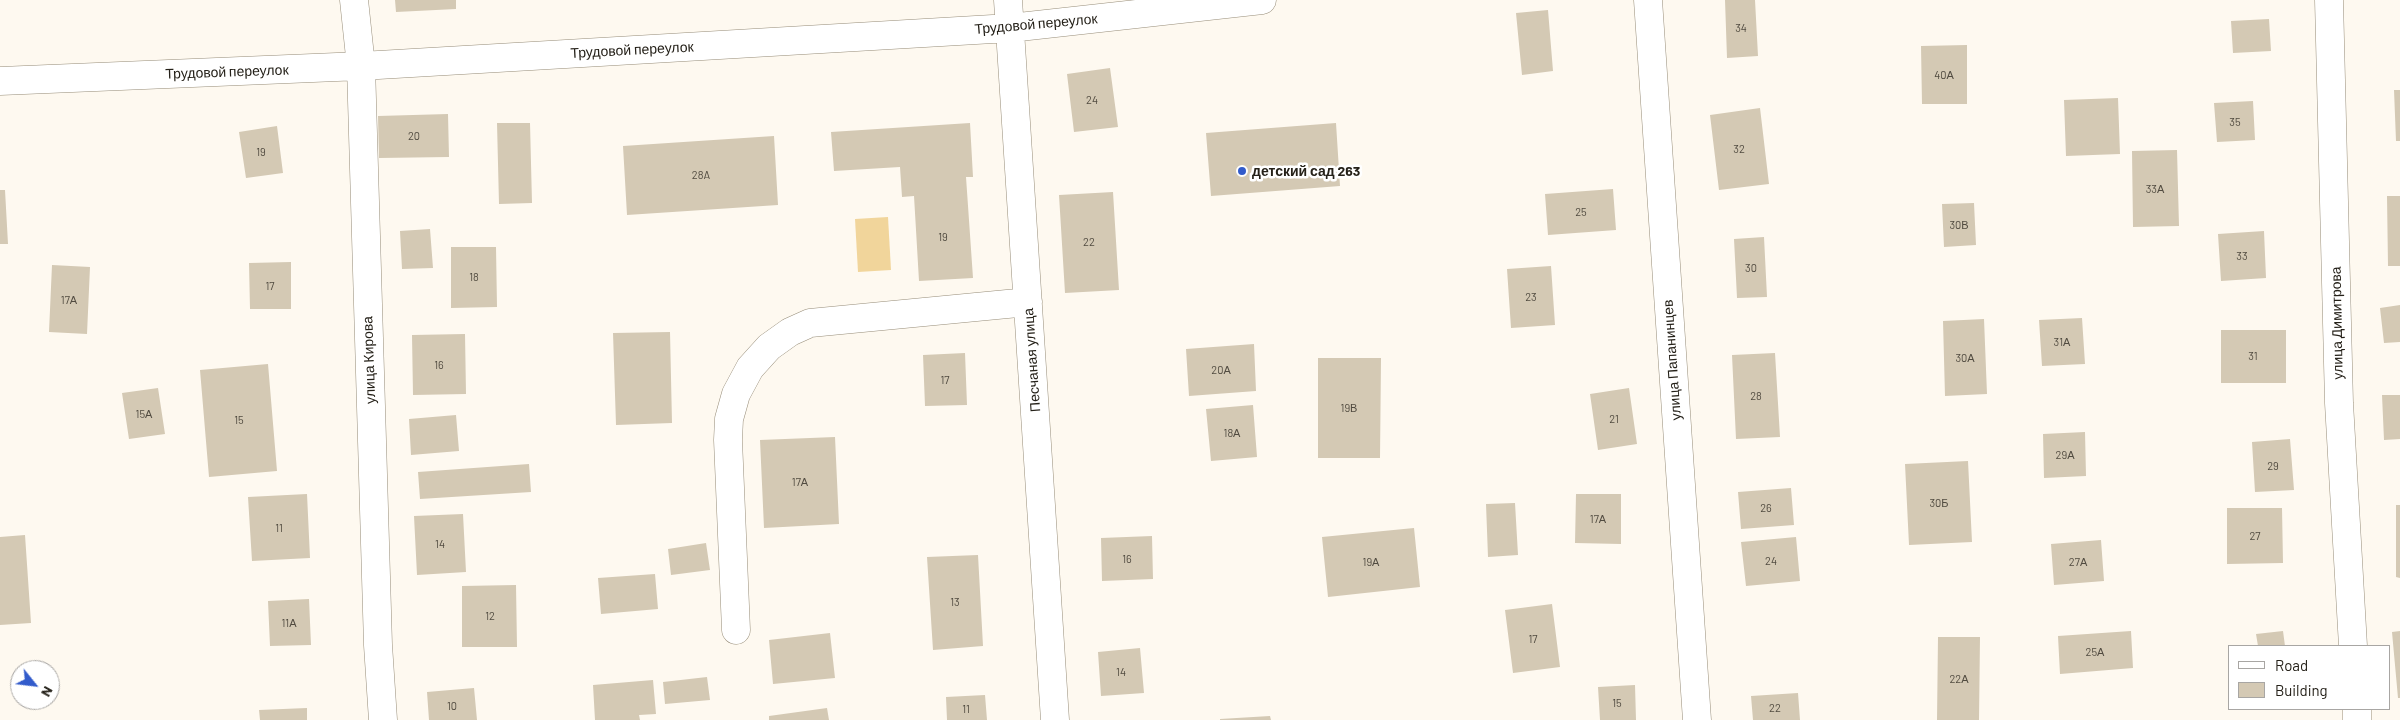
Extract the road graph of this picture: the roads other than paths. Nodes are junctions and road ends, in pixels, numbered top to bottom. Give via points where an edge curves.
1 (354, 0) edge
2 (1008, 0) edge
3 (1262, 0) edge
4 (1648, 0) edge
5 (2329, 0) edge
6 (1010, 28) junction
7 (361, 66) junction
8 (0, 80) edge
9 (1028, 302) junction
10 (736, 630) dead end
11 (2353, 645) edge
12 (383, 720) edge
13 (1055, 720) edge
14 (1697, 720) edge

1 - 7 street, улица Кирова
2 - 6 street, Песчаная улица
3 - 6 street, Трудовой переулок
4 - 14 street, улица Папанинцев
5 - 11 street, улица Димитрова via 2339,403
6 - 7 street, Трудовой переулок
6 - 9 street, Песчаная улица
7 - 8 street, Трудовой переулок
7 - 12 street, улица Кирова
9 - 10 street via 810,323 769,346 736,394 730,419 728,440
9 - 13 street, Песчаная улица

